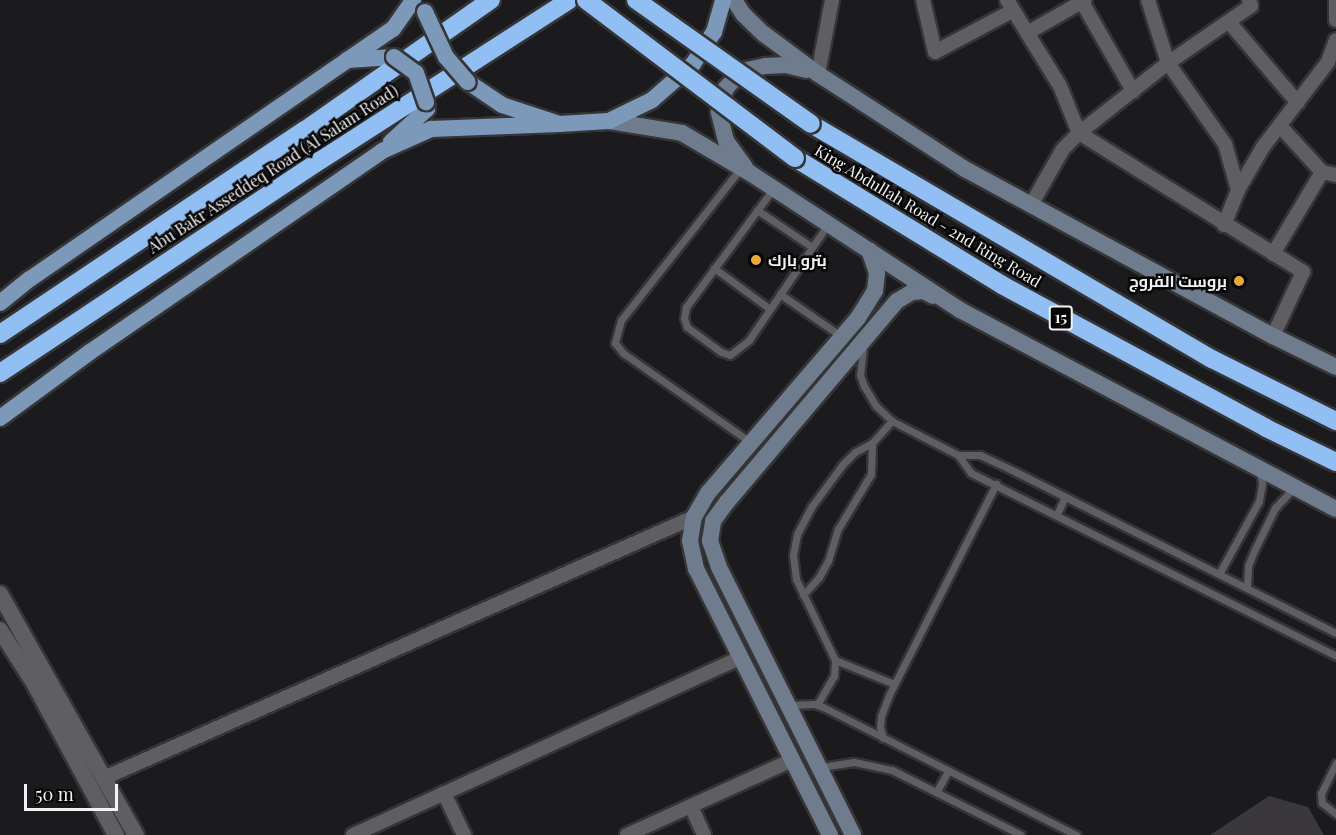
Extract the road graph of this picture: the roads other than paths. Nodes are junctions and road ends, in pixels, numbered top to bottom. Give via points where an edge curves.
1 (491, 0) edge
2 (569, 0) edge
3 (586, 0) edge
4 (636, 0) edge
5 (723, 0) edge
6 (734, 0) edge
7 (832, 0) edge
8 (923, 0) edge
9 (1148, 0) edge
10 (1249, 0) edge
11 (1084, 1) edge
12 (1336, 2) edge
13 (420, 4) edge
14 (1010, 5) edge
15 (1336, 20) edge
16 (1229, 22) junction
17 (1029, 32) junction
18 (1336, 40) edge
19 (348, 60) junction
20 (1168, 63) junction
21 (1332, 67) edge
22 (818, 74) junction
23 (1133, 91) junction
24 (1298, 104) junction
25 (609, 121) junction
26 (559, 124) junction
27 (1280, 126) junction
28 (1079, 133) junction
29 (381, 151) junction
30 (745, 169) junction
31 (1329, 174) edge
32 (774, 188) junction
33 (1238, 190) junction
34 (1031, 205) junction
35 (757, 210) junction
36 (828, 224) junction
37 (1224, 225) junction
38 (812, 247) junction
39 (869, 250) junction
40 (1273, 254) junction
41 (714, 268) junction
42 (780, 294) junction
43 (0, 301) edge
44 (770, 309) junction
45 (960, 310) junction
46 (0, 334) edge
47 (1273, 336) junction
48 (842, 337) junction
49 (865, 340) junction
50 (1336, 367) edge
51 (0, 373) edge
52 (0, 418) edge
53 (892, 421) junction
54 (1336, 421) edge
55 (751, 443) junction
56 (872, 443) junction
57 (958, 454) junction
58 (1336, 462) edge
59 (1260, 471) junction
60 (996, 484) junction
61 (1293, 489) junction
62 (1065, 496) junction
63 (1336, 510) edge
64 (1057, 514) junction
65 (694, 517) junction
66 (1220, 574) junction
67 (1246, 587) junction
68 (0, 594) edge
69 (803, 595) junction
70 (0, 630) edge
71 (1336, 633) edge
72 (1336, 656) edge
73 (741, 657) junction
74 (835, 660) junction
75 (894, 684) junction
76 (788, 705) junction
77 (817, 705) junction
78 (883, 738) junction
79 (792, 760) junction
80 (1336, 763) edge
81 (948, 771) junction
82 (822, 772) junction
83 (104, 778) junction
84 (937, 791) junction
85 (444, 793) junction
86 (691, 806) junction
87 (1336, 814) edge
88 (116, 835) edge
89 (136, 835) edge
90 (353, 835) edge
91 (464, 835) edge
92 (627, 835) edge
93 (704, 835) edge
94 (830, 835) edge
95 (853, 835) edge
96 (1021, 835) edge
97 (1074, 835) edge

1 - 46 highway, Abu Bakr Asseddeq Road (Al Salam Road)
2 - 51 highway, Abu Bakr Asseddeq Road (Al Salam Road)
3 - 58 highway, King Abdullah Road - 2nd Ring Road / 15, bridge via 795,158 1002,285
4 - 54 highway, King Abdullah Road - 2nd Ring Road / 15, bridge via 811,124 1212,359
5 - 25 main road via 714,33 693,64 652,100
6 - 22 main road via 742,14 764,34
7 - 22 street
8 - 14 street via 935,52
9 - 20 street
10 - 16 street via 1251,6
11 - 17 street
11 - 23 street
12 - 15 street
13 - 19 main road via 393,29
13 - 26 main road, bridge via 446,57 468,82 502,105
14 - 17 street
16 - 20 street
16 - 24 street
17 - 28 street via 1060,86
18 - 21 street
19 - 29 main road, bridge via 394,57 416,73 427,109
19 - 43 main road
20 - 23 street
20 - 33 street via 1225,144
21 - 24 street
22 - 30 main road via 786,65 765,66 742,71 726,88 718,112 726,141
22 - 34 main road via 965,169
23 - 28 street
24 - 27 street
25 - 26 main road
25 - 30 main road via 682,134
26 - 29 main road via 431,129
27 - 31 street
27 - 33 street
28 - 34 street via 1063,149
28 - 37 street
29 - 52 main road
30 - 32 main road
30 - 55 lane via 621,320 615,342 623,352
31 - 40 street
32 - 35 lane
32 - 36 main road
33 - 37 street
34 - 47 main road
35 - 38 lane
35 - 41 lane
36 - 38 lane
36 - 39 main road
37 - 40 street
38 - 42 lane
39 - 45 main road
39 - 48 main road via 877,273 875,291
40 - 47 street via 1303,272
41 - 44 lane
41 - 44 lane via 686,307 684,318 687,327 721,352 730,355 738,351
42 - 44 lane
42 - 48 lane
45 - 49 main road via 924,291 912,292 897,301
45 - 59 main road
47 - 50 main road
48 - 55 main road
49 - 53 lane via 860,362 864,386 876,406
49 - 76 main road via 713,521 710,541 719,567
53 - 56 lane
53 - 57 lane
55 - 65 main road via 708,493
56 - 69 lane via 871,474 838,529 819,577
56 - 69 lane via 843,464 797,534 793,555
57 - 60 lane via 971,473
57 - 62 lane via 980,455
59 - 61 main road
59 - 66 lane via 1259,501
60 - 64 lane
60 - 75 lane
61 - 63 main road
61 - 67 lane via 1275,508 1255,549
62 - 64 lane
62 - 66 lane
64 - 72 lane
65 - 73 main road via 690,541 696,569
65 - 83 street
66 - 67 lane
67 - 71 lane
68 - 83 street
69 - 74 lane
70 - 88 street via 34,683
73 - 79 main road
73 - 85 street
74 - 75 lane
74 - 77 lane via 834,676
75 - 78 lane via 881,716
76 - 77 lane
76 - 82 main road
77 - 78 lane
78 - 81 lane
79 - 86 street
79 - 94 main road
80 - 87 lane via 1321,794 1322,803
81 - 84 lane
81 - 97 lane
82 - 84 lane via 841,763 870,763
82 - 95 main road
83 - 89 street
84 - 96 lane
85 - 90 street
85 - 91 street
86 - 92 street
86 - 93 street

